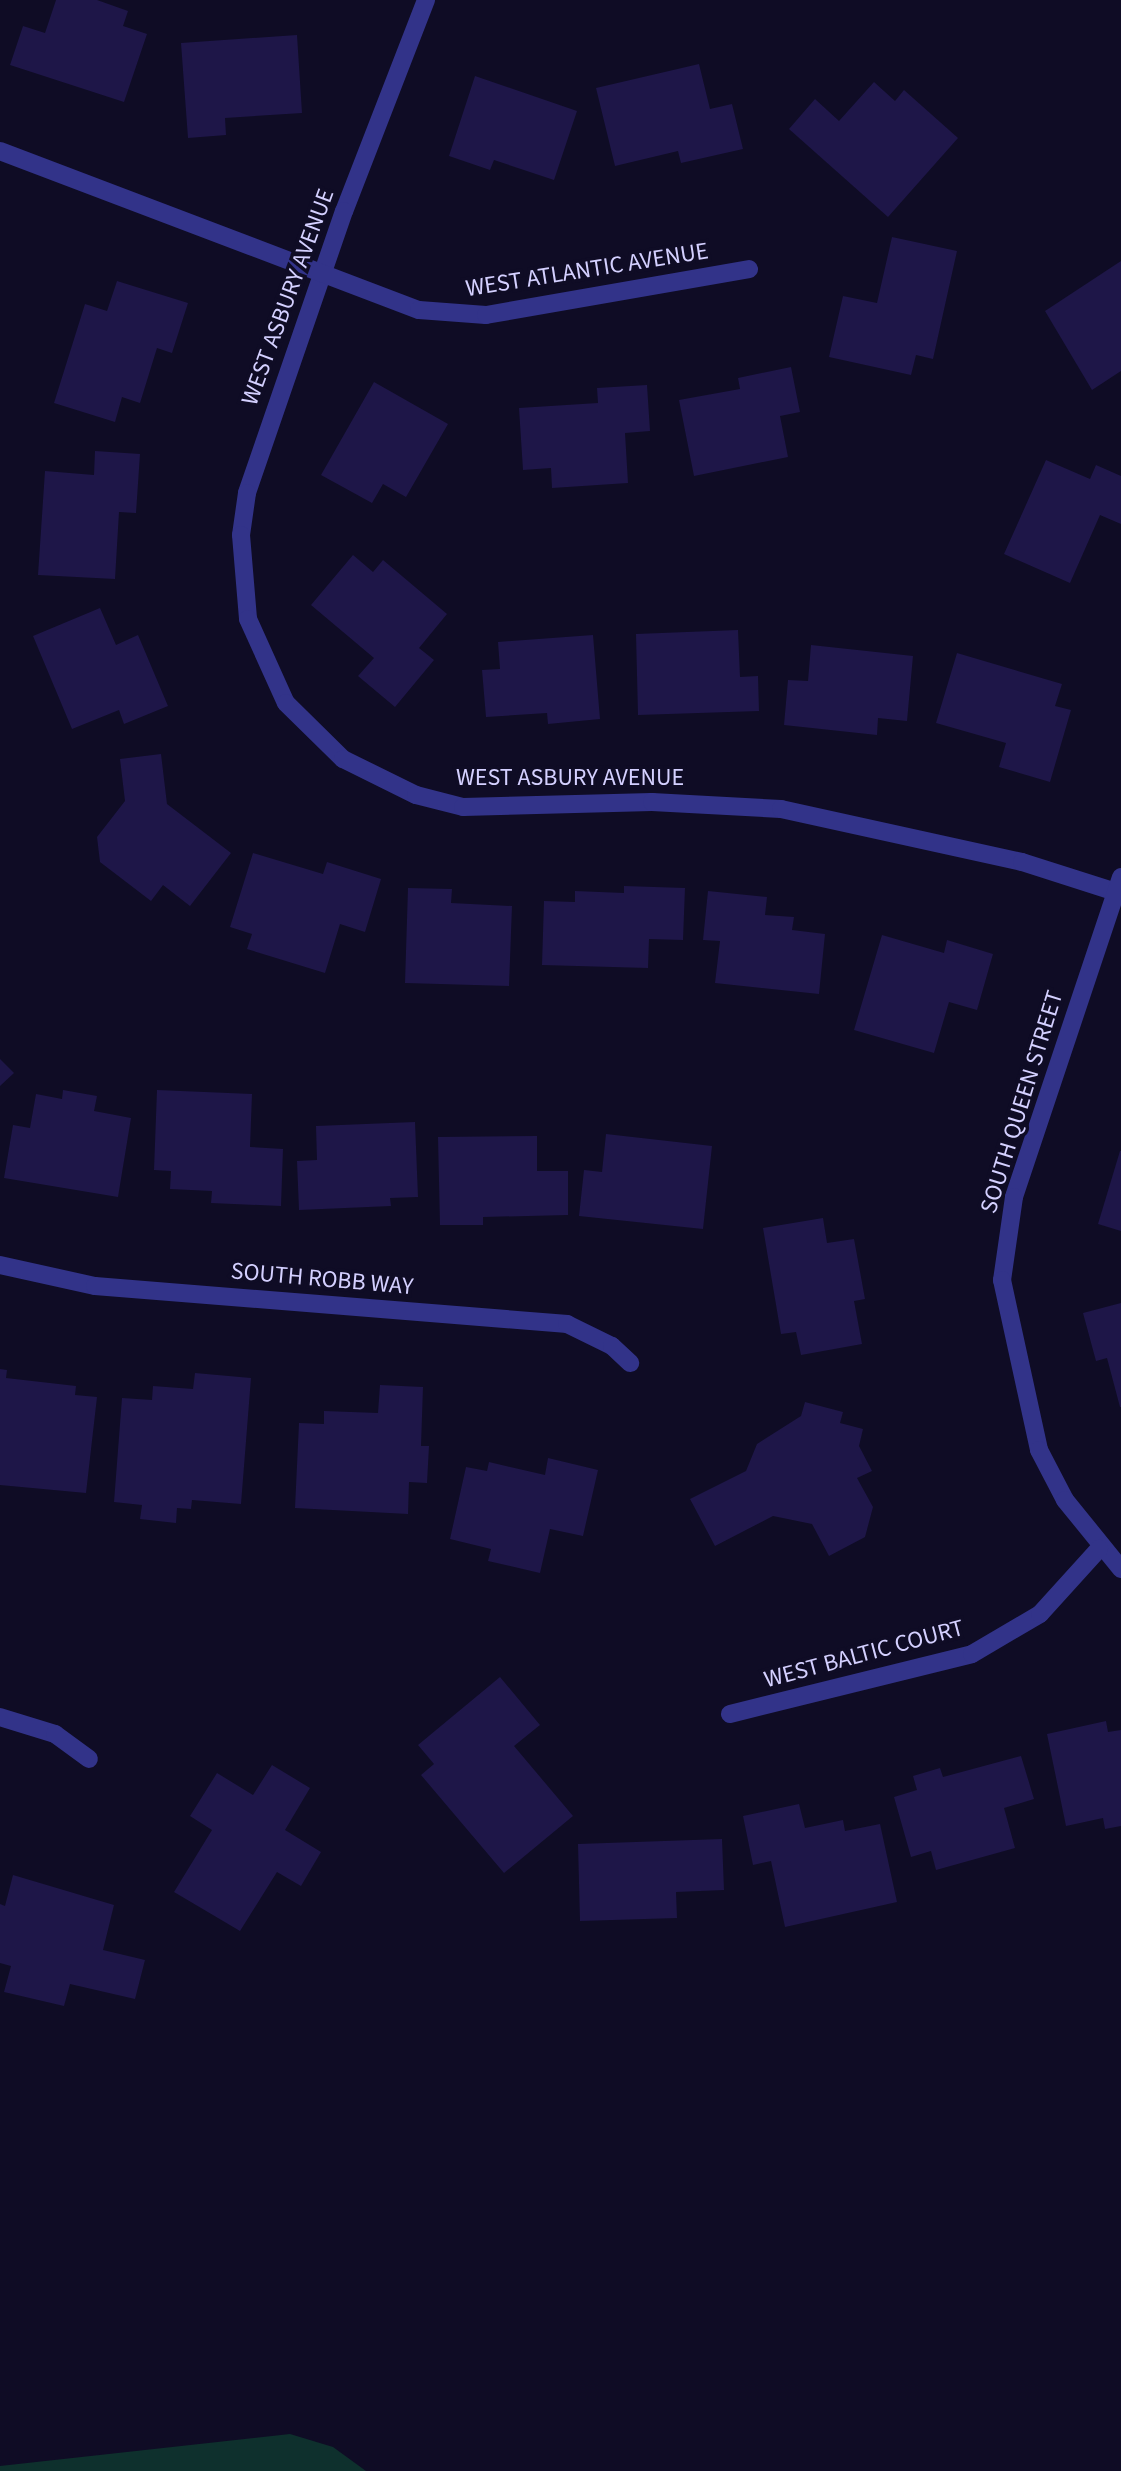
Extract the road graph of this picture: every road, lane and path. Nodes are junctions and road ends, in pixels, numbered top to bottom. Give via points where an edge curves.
1 (426, 0) edge
2 (0, 151) edge
3 (749, 270) dead end
4 (326, 273) junction
5 (1118, 885) edge
6 (0, 1265) edge
7 (630, 1363) dead end
8 (1099, 1549) junction
9 (1121, 1569) edge
10 (730, 1714) dead end
11 (0, 1717) edge
12 (89, 1759) dead end

1 - 4 street, WEST ASBURY AVENUE
2 - 4 street, WEST ATLANTIC AVENUE
3 - 4 street, WEST ATLANTIC AVENUE via 486,315 419,310
4 - 5 street, WEST ASBURY AVENUE via 259,447 240,535 248,619 286,703 343,759 416,795 463,807 652,802 781,809
5 - 8 street, SOUTH QUEEN STREET via 1014,1197 1002,1280 1039,1450 1053,1482
6 - 7 street, SOUTH ROBB WAY via 95,1286 567,1324 612,1346
8 - 9 street, SOUTH QUEEN STREET
8 - 10 street, WEST BALTIC COURT via 1040,1614 972,1654
11 - 12 street via 55,1734

